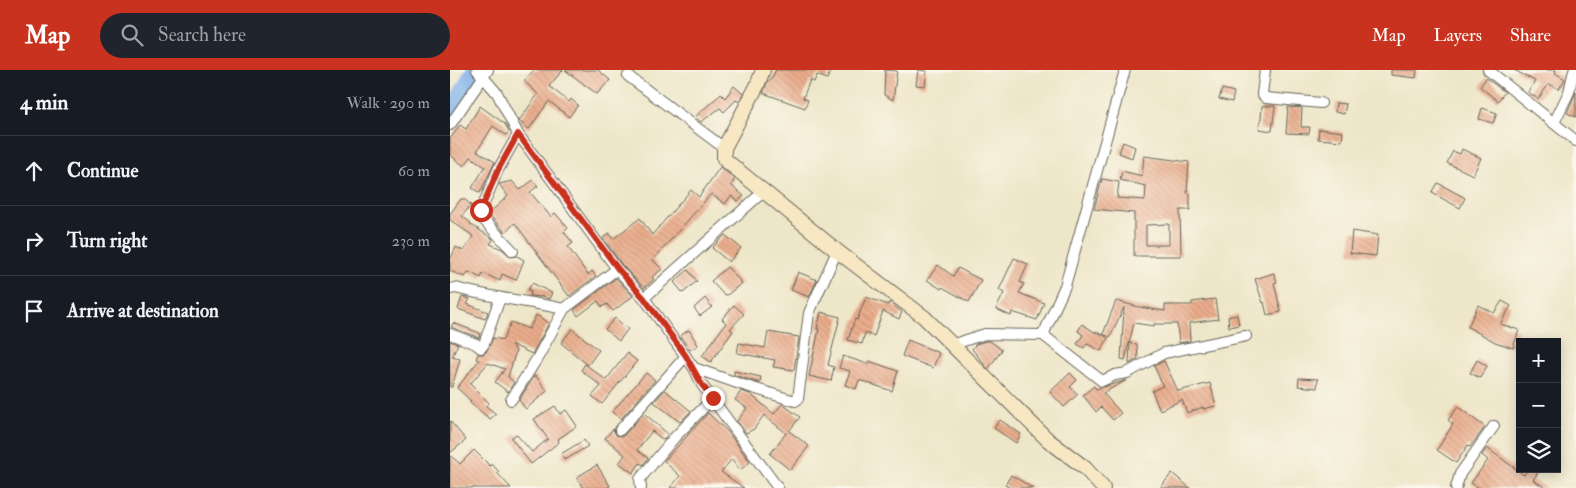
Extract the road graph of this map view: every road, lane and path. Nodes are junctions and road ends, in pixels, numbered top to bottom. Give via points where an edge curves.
1 (763, 70) edge
2 (1125, 70) edge
3 (1265, 70) edge
4 (1488, 70) edge
5 (1574, 70) edge
6 (483, 73) edge
7 (628, 76) dead end
8 (1321, 103) dead end
9 (1554, 122) junction
10 (450, 125) edge
11 (518, 134) junction
12 (1576, 141) edge
13 (724, 148) junction
14 (764, 191) junction
15 (513, 251) dead end
16 (837, 251) junction
17 (618, 269) junction
18 (450, 289) edge
19 (500, 298) junction
20 (644, 298) junction
21 (564, 309) junction
22 (450, 334) edge
23 (1042, 335) junction
24 (1246, 336) dead end
25 (951, 345) junction
26 (686, 356) junction
27 (694, 368) junction
28 (713, 398) junction
29 (511, 400) dead end
30 (1494, 426) dead end
31 (620, 430) dead end
32 (641, 488) edge
33 (778, 488) edge
34 (1103, 488) edge
35 (1456, 488) edge

1 - 13 street
2 - 23 street via 1065,286
3 - 8 street via 1262,94 1266,98
4 - 9 street
5 - 9 street via 1569,92
6 - 10 street
6 - 11 street
7 - 13 street
9 - 12 street
11 - 15 street via 480,213
11 - 17 street
13 - 14 street via 724,159
14 - 16 street
14 - 20 street
16 - 25 street via 924,317
16 - 27 street via 809,313 798,399 795,401 758,390
17 - 20 street
17 - 21 street
18 - 19 street
19 - 21 street
19 - 22 street via 481,348
20 - 26 street
21 - 29 street
23 - 24 street via 1102,381 1128,373 1164,352
23 - 25 street via 985,334
25 - 34 street via 1048,440 1085,468
26 - 27 street
26 - 31 street
27 - 28 street
28 - 32 street via 640,479
28 - 33 street
30 - 35 street via 1460,474

